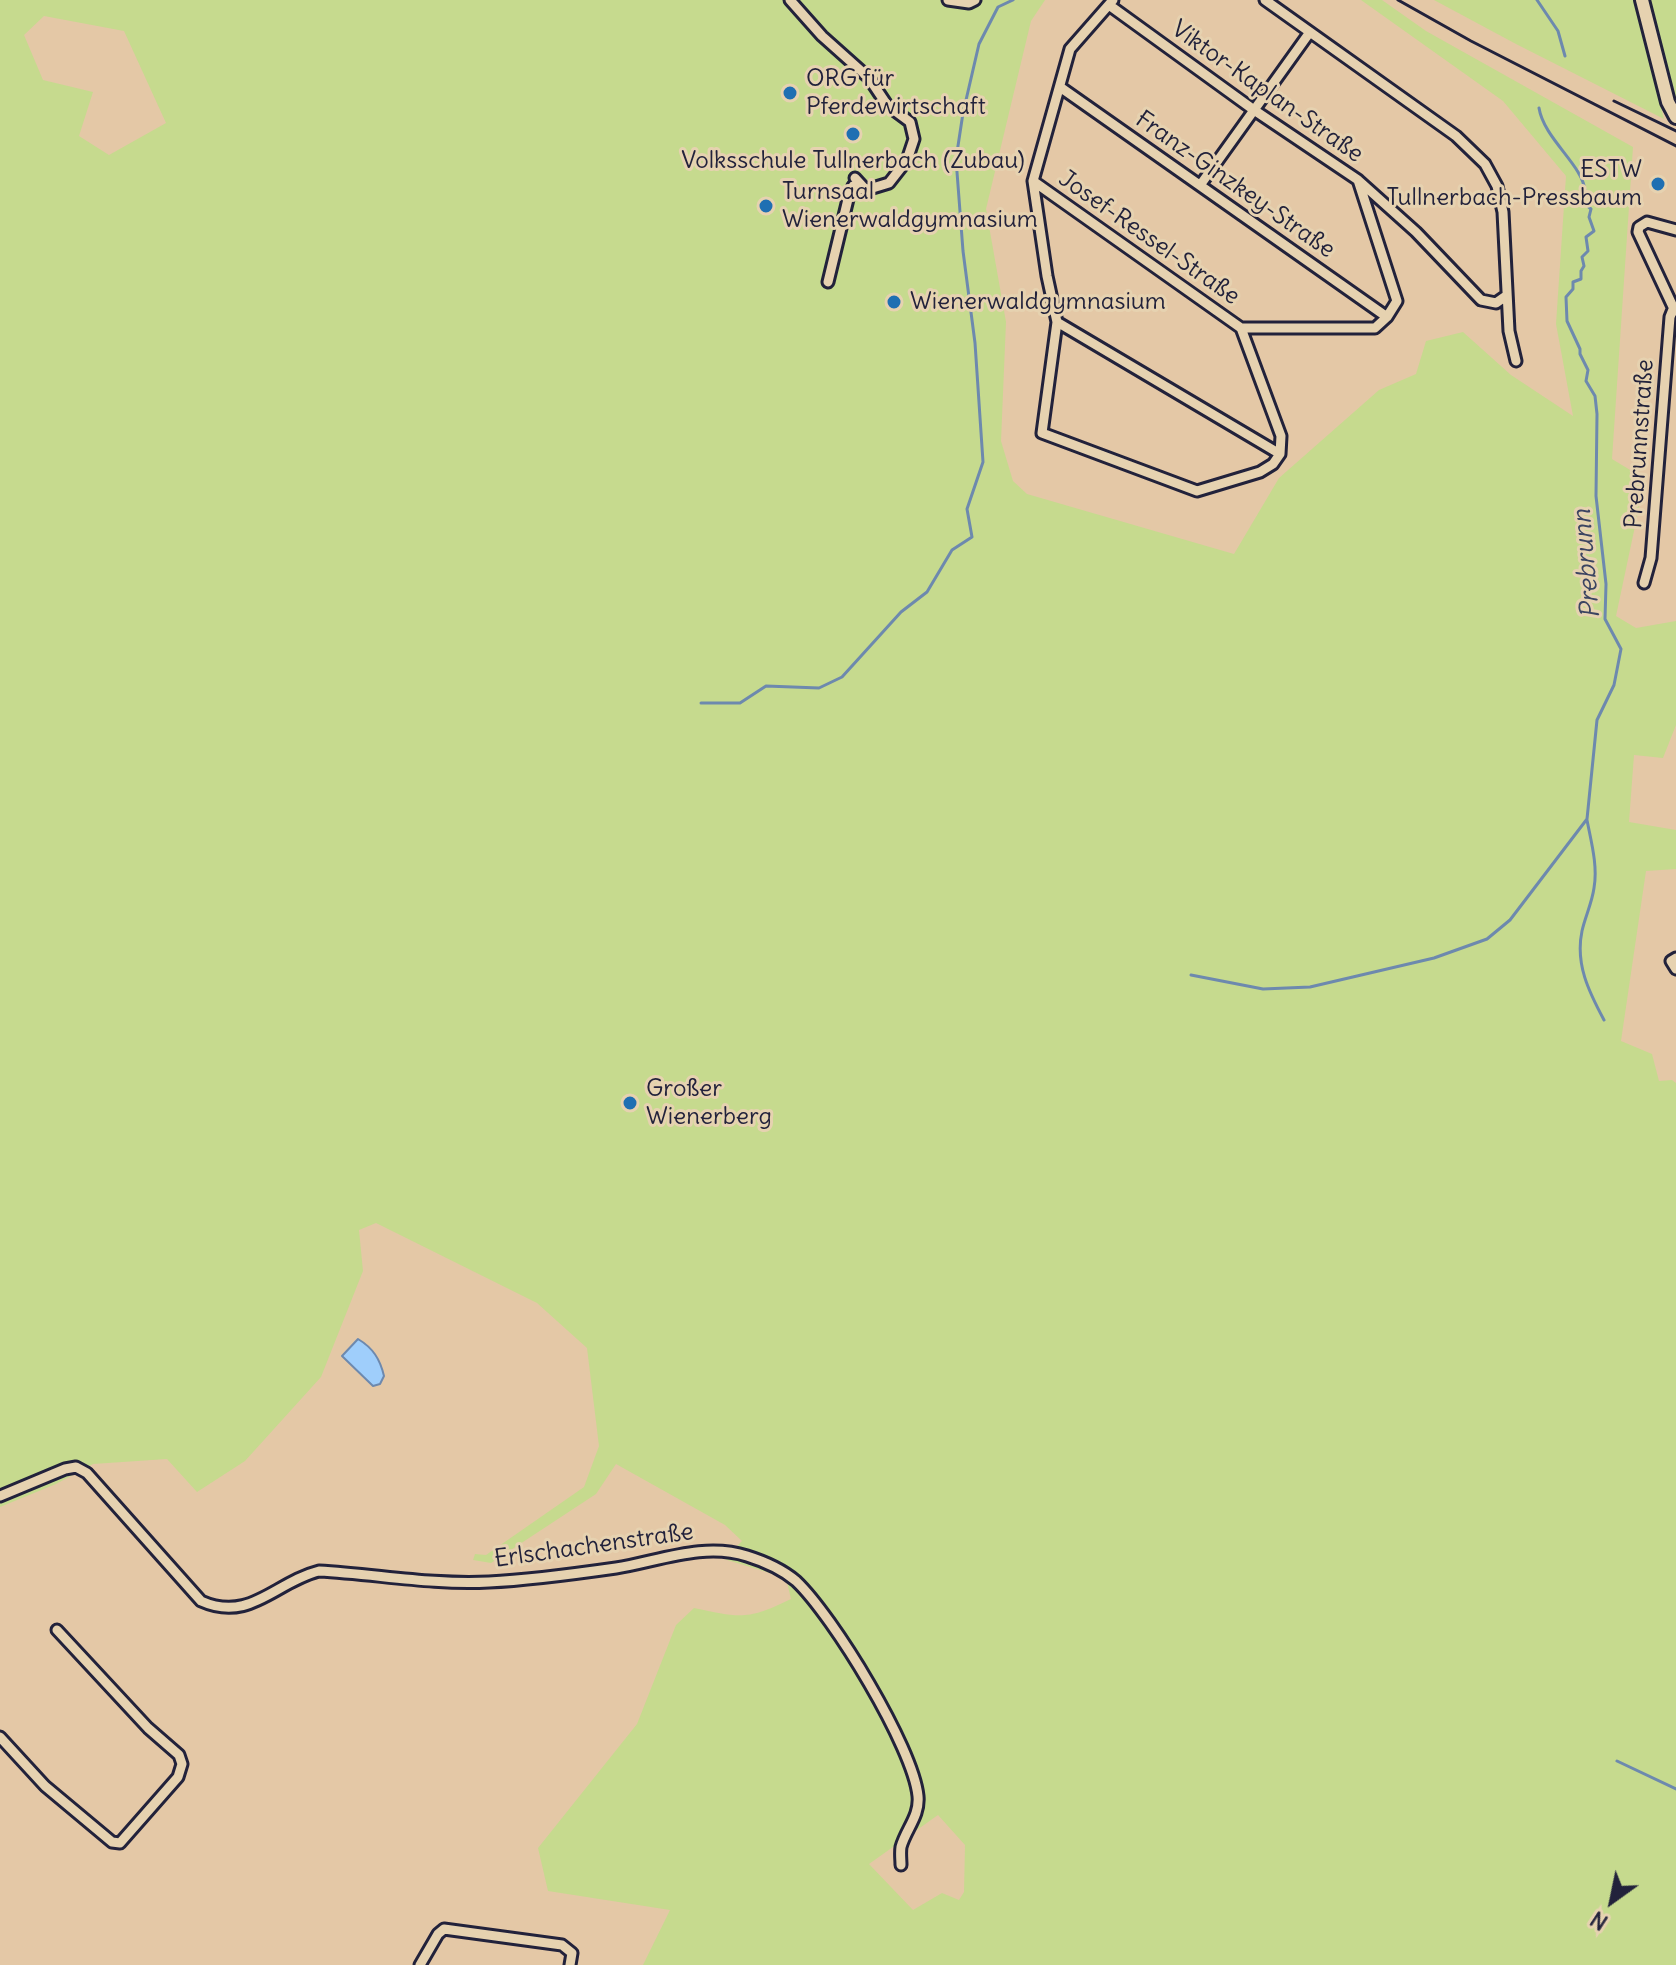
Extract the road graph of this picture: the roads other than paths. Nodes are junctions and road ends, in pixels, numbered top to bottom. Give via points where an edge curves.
1 (790, 0) edge
2 (948, 0) edge
3 (975, 0) edge
4 (1265, 0) edge
5 (1642, 0) edge
6 (1111, 2) edge
7 (1310, 32) junction
8 (1060, 87) junction
9 (1254, 110) junction
10 (1675, 116) edge
11 (855, 178) dead end
12 (1358, 180) junction
13 (1033, 181) junction
14 (1201, 184) junction
15 (866, 190) junction
16 (1676, 230) edge
17 (828, 282) dead end
18 (1506, 296) junction
19 (1675, 310) edge
20 (1387, 317) junction
21 (1057, 322) junction
22 (1241, 328) junction
23 (1516, 361) dead end
24 (1280, 454) junction
25 (1644, 583) dead end
26 (1676, 958) edge
27 (1676, 969) edge
28 (0, 1496) edge
29 (57, 1630) dead end
30 (0, 1737) edge
31 (901, 1865) dead end
32 (420, 1965) edge
33 (570, 1965) edge

1 - 15 street via 869,78 887,105 910,122 914,139 907,160 889,183
2 - 3 street
4 - 7 street
5 - 10 street
6 - 8 street via 1070,49
6 - 9 street, Viktor-Kaplan-Straße
7 - 9 street
7 - 18 street via 1456,136 1485,164 1500,195
8 - 13 street
8 - 14 street, Franz-Ginzkey-Straße
9 - 12 street, Viktor-Kaplan-Straße
9 - 14 street
11 - 15 street
12 - 18 street, Viktor-Kaplan-Straße via 1481,300 1496,303
12 - 20 street via 1397,301
13 - 21 street
13 - 22 street, Josef-Ressel-Straße
14 - 20 street, Franz-Ginzkey-Straße
15 - 17 street via 853,186 849,195
16 - 19 street via 1647,222 1638,232
18 - 23 street
19 - 25 street, Prebrunnstraße via 1670,317 1651,558
20 - 22 street via 1375,328
21 - 24 street
21 - 24 street via 1042,433 1197,491 1260,472
22 - 24 street via 1281,436
26 - 27 street via 1671,961
28 - 31 street, Erlschachenstraße via 76,1467 194,1594 215,1607 234,1609 319,1571 434,1583 481,1582 564,1575 710,1550 746,1555 786,1574 831,1623 900,1744 919,1800 901,1848
29 - 30 street via 179,1755 178,1777 120,1843 112,1842 45,1786
32 - 33 street via 444,1929 562,1945 572,1953

